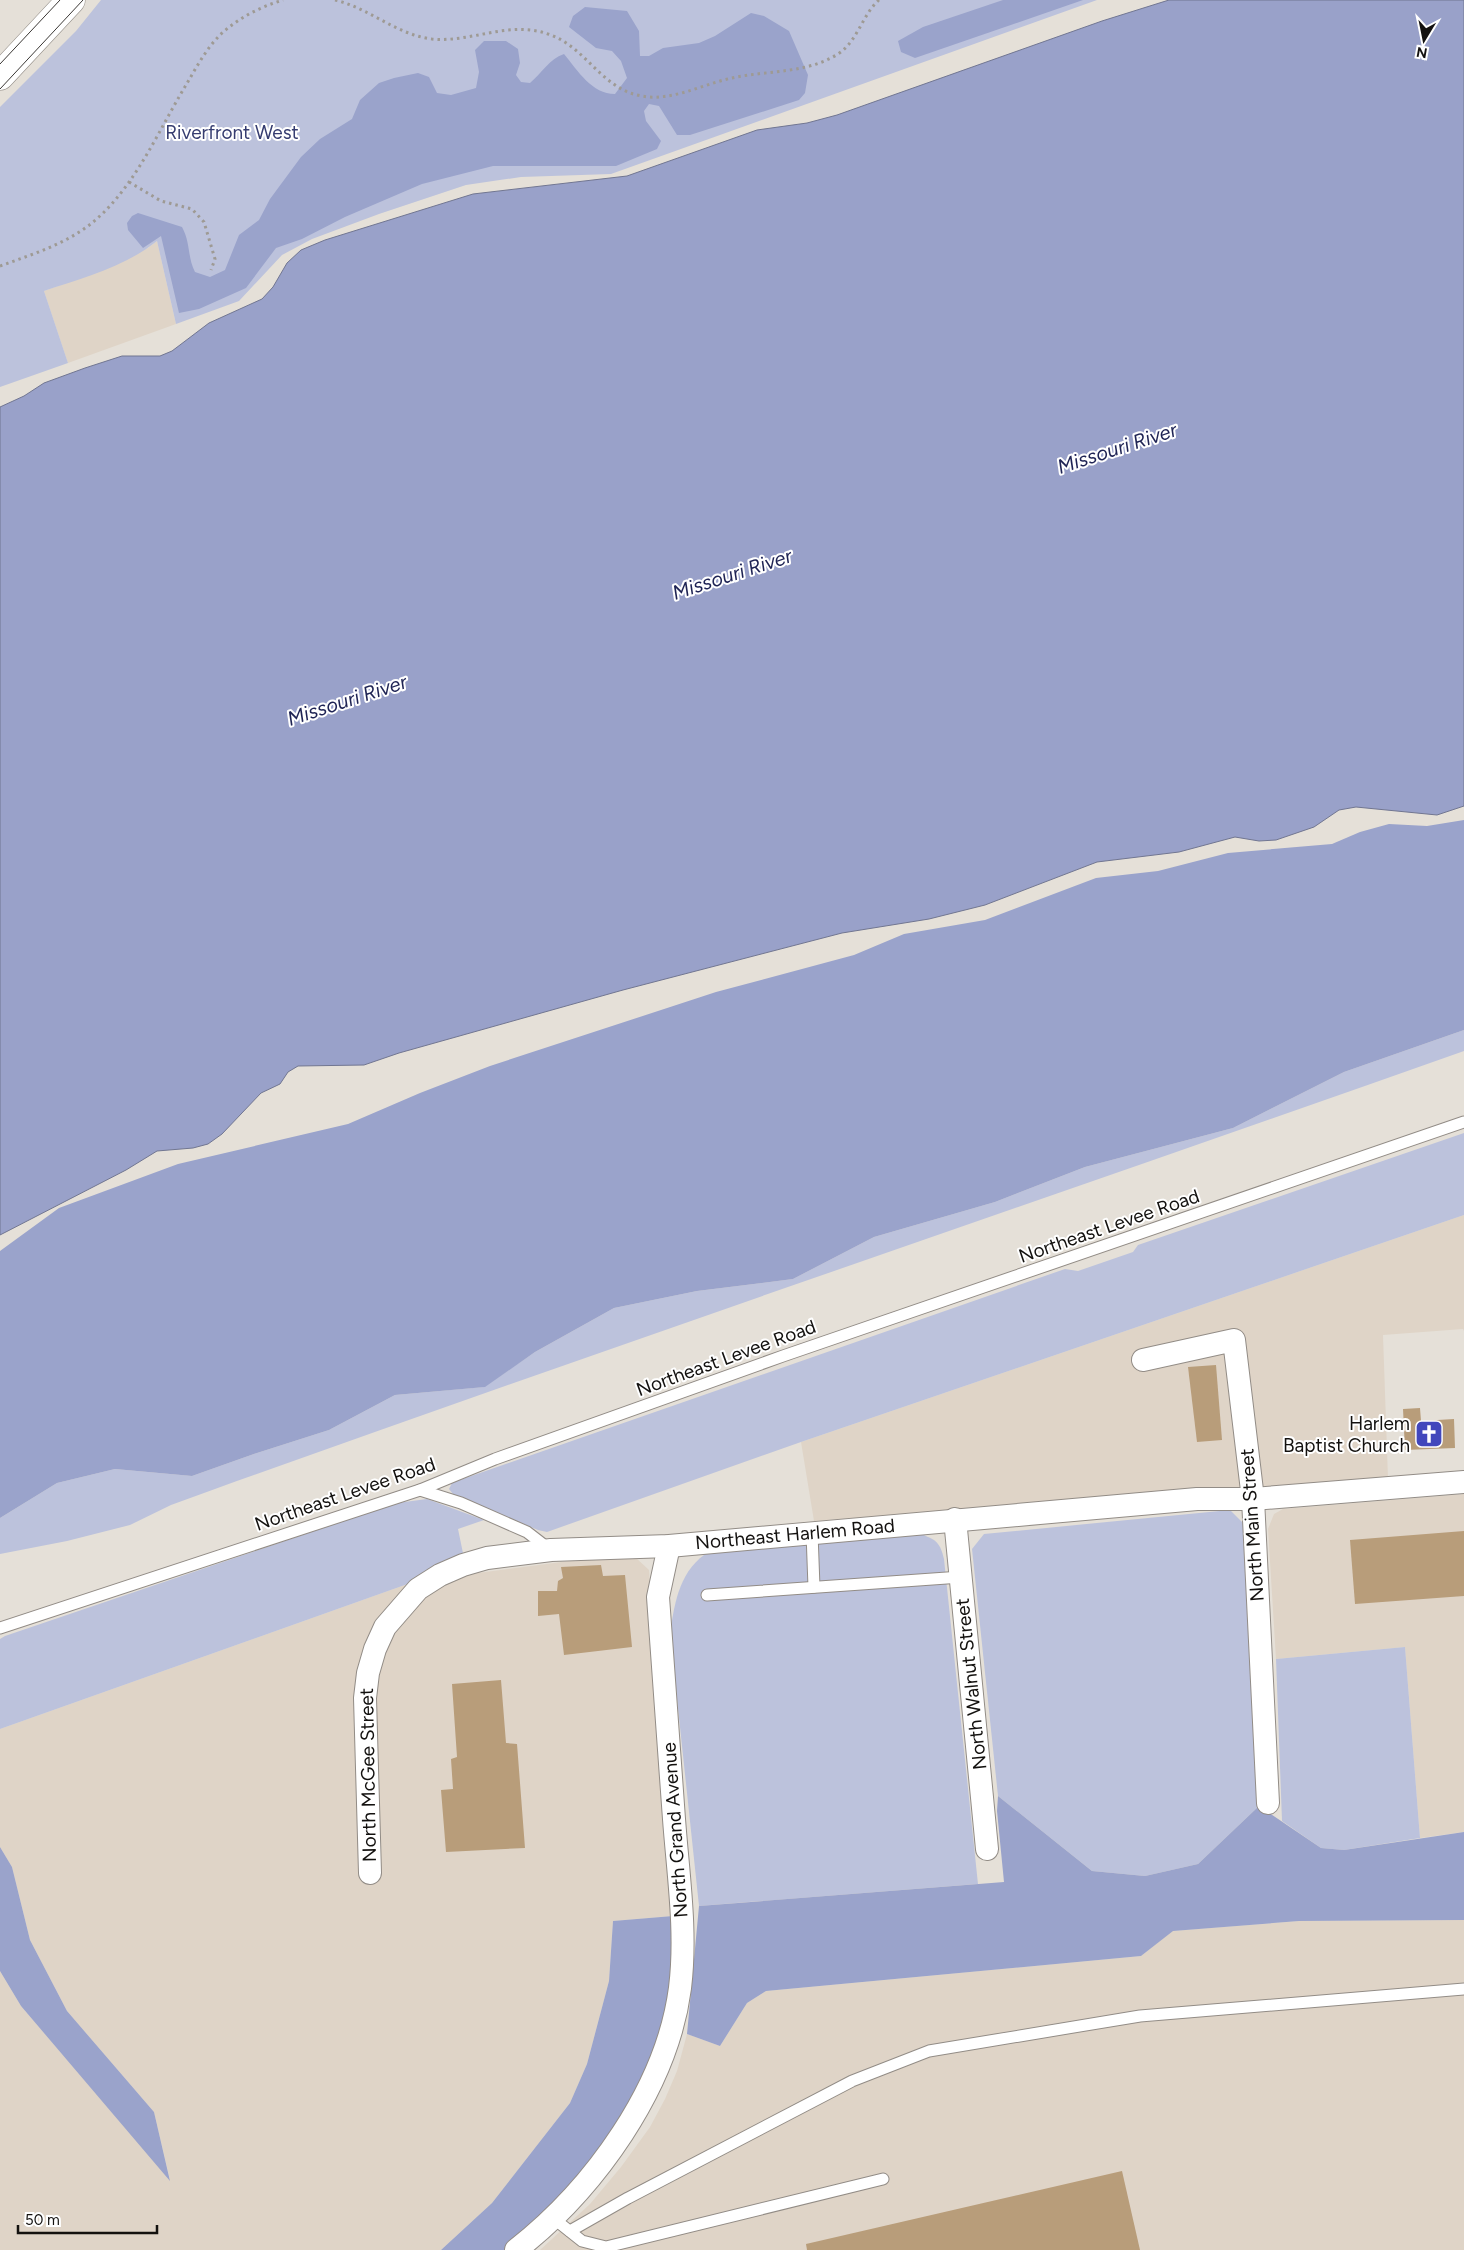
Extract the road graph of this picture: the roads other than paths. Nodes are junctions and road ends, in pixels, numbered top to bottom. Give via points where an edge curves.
1 (71, 0) edge
2 (0, 76) edge
3 (1464, 1122) edge
4 (1143, 1360) dead end
5 (1464, 1482) edge
6 (420, 1490) junction
7 (1254, 1499) junction
8 (955, 1520) junction
9 (812, 1533) junction
10 (670, 1546) junction
11 (551, 1550) junction
12 (961, 1577) junction
13 (814, 1587) junction
14 (707, 1595) dead end
15 (0, 1628) edge
16 (375, 1649) joint
17 (1268, 1803) dead end
18 (987, 1849) dead end
19 (370, 1873) dead end
20 (1464, 1989) edge
21 (883, 2179) dead end
22 (561, 2225) junction
23 (516, 2250) edge

1 - 2 main road
3 - 6 lane, Northeast Levee Road via 783,1356 495,1459
4 - 7 street, North Main Street via 1234,1340
5 - 7 street, Northeast Harlem Road
6 - 11 lane via 461,1503 527,1532
6 - 15 lane, Northeast Levee Road
7 - 8 street, Northeast Harlem Road via 1197,1499
7 - 17 street, North Main Street
8 - 9 street, Northeast Harlem Road
8 - 12 street, North Walnut Street
9 - 10 street, Northeast Harlem Road
9 - 13 lane
10 - 11 street, Northeast Harlem Road
10 - 22 street, North Grand Avenue via 658,1597 683,1956 680,1988 672,2028 653,2081
11 - 16 street, Northeast Harlem Road via 487,1558 462,1564 440,1575 418,1589 385,1627
12 - 13 lane
12 - 18 street, North Walnut Street
13 - 14 lane
16 - 19 street, North McGee Street via 365,1698
20 - 22 lane via 1140,2016 929,2052 852,2081 628,2198
21 - 22 lane via 606,2247 582,2241
22 - 23 street, North Grand Avenue

